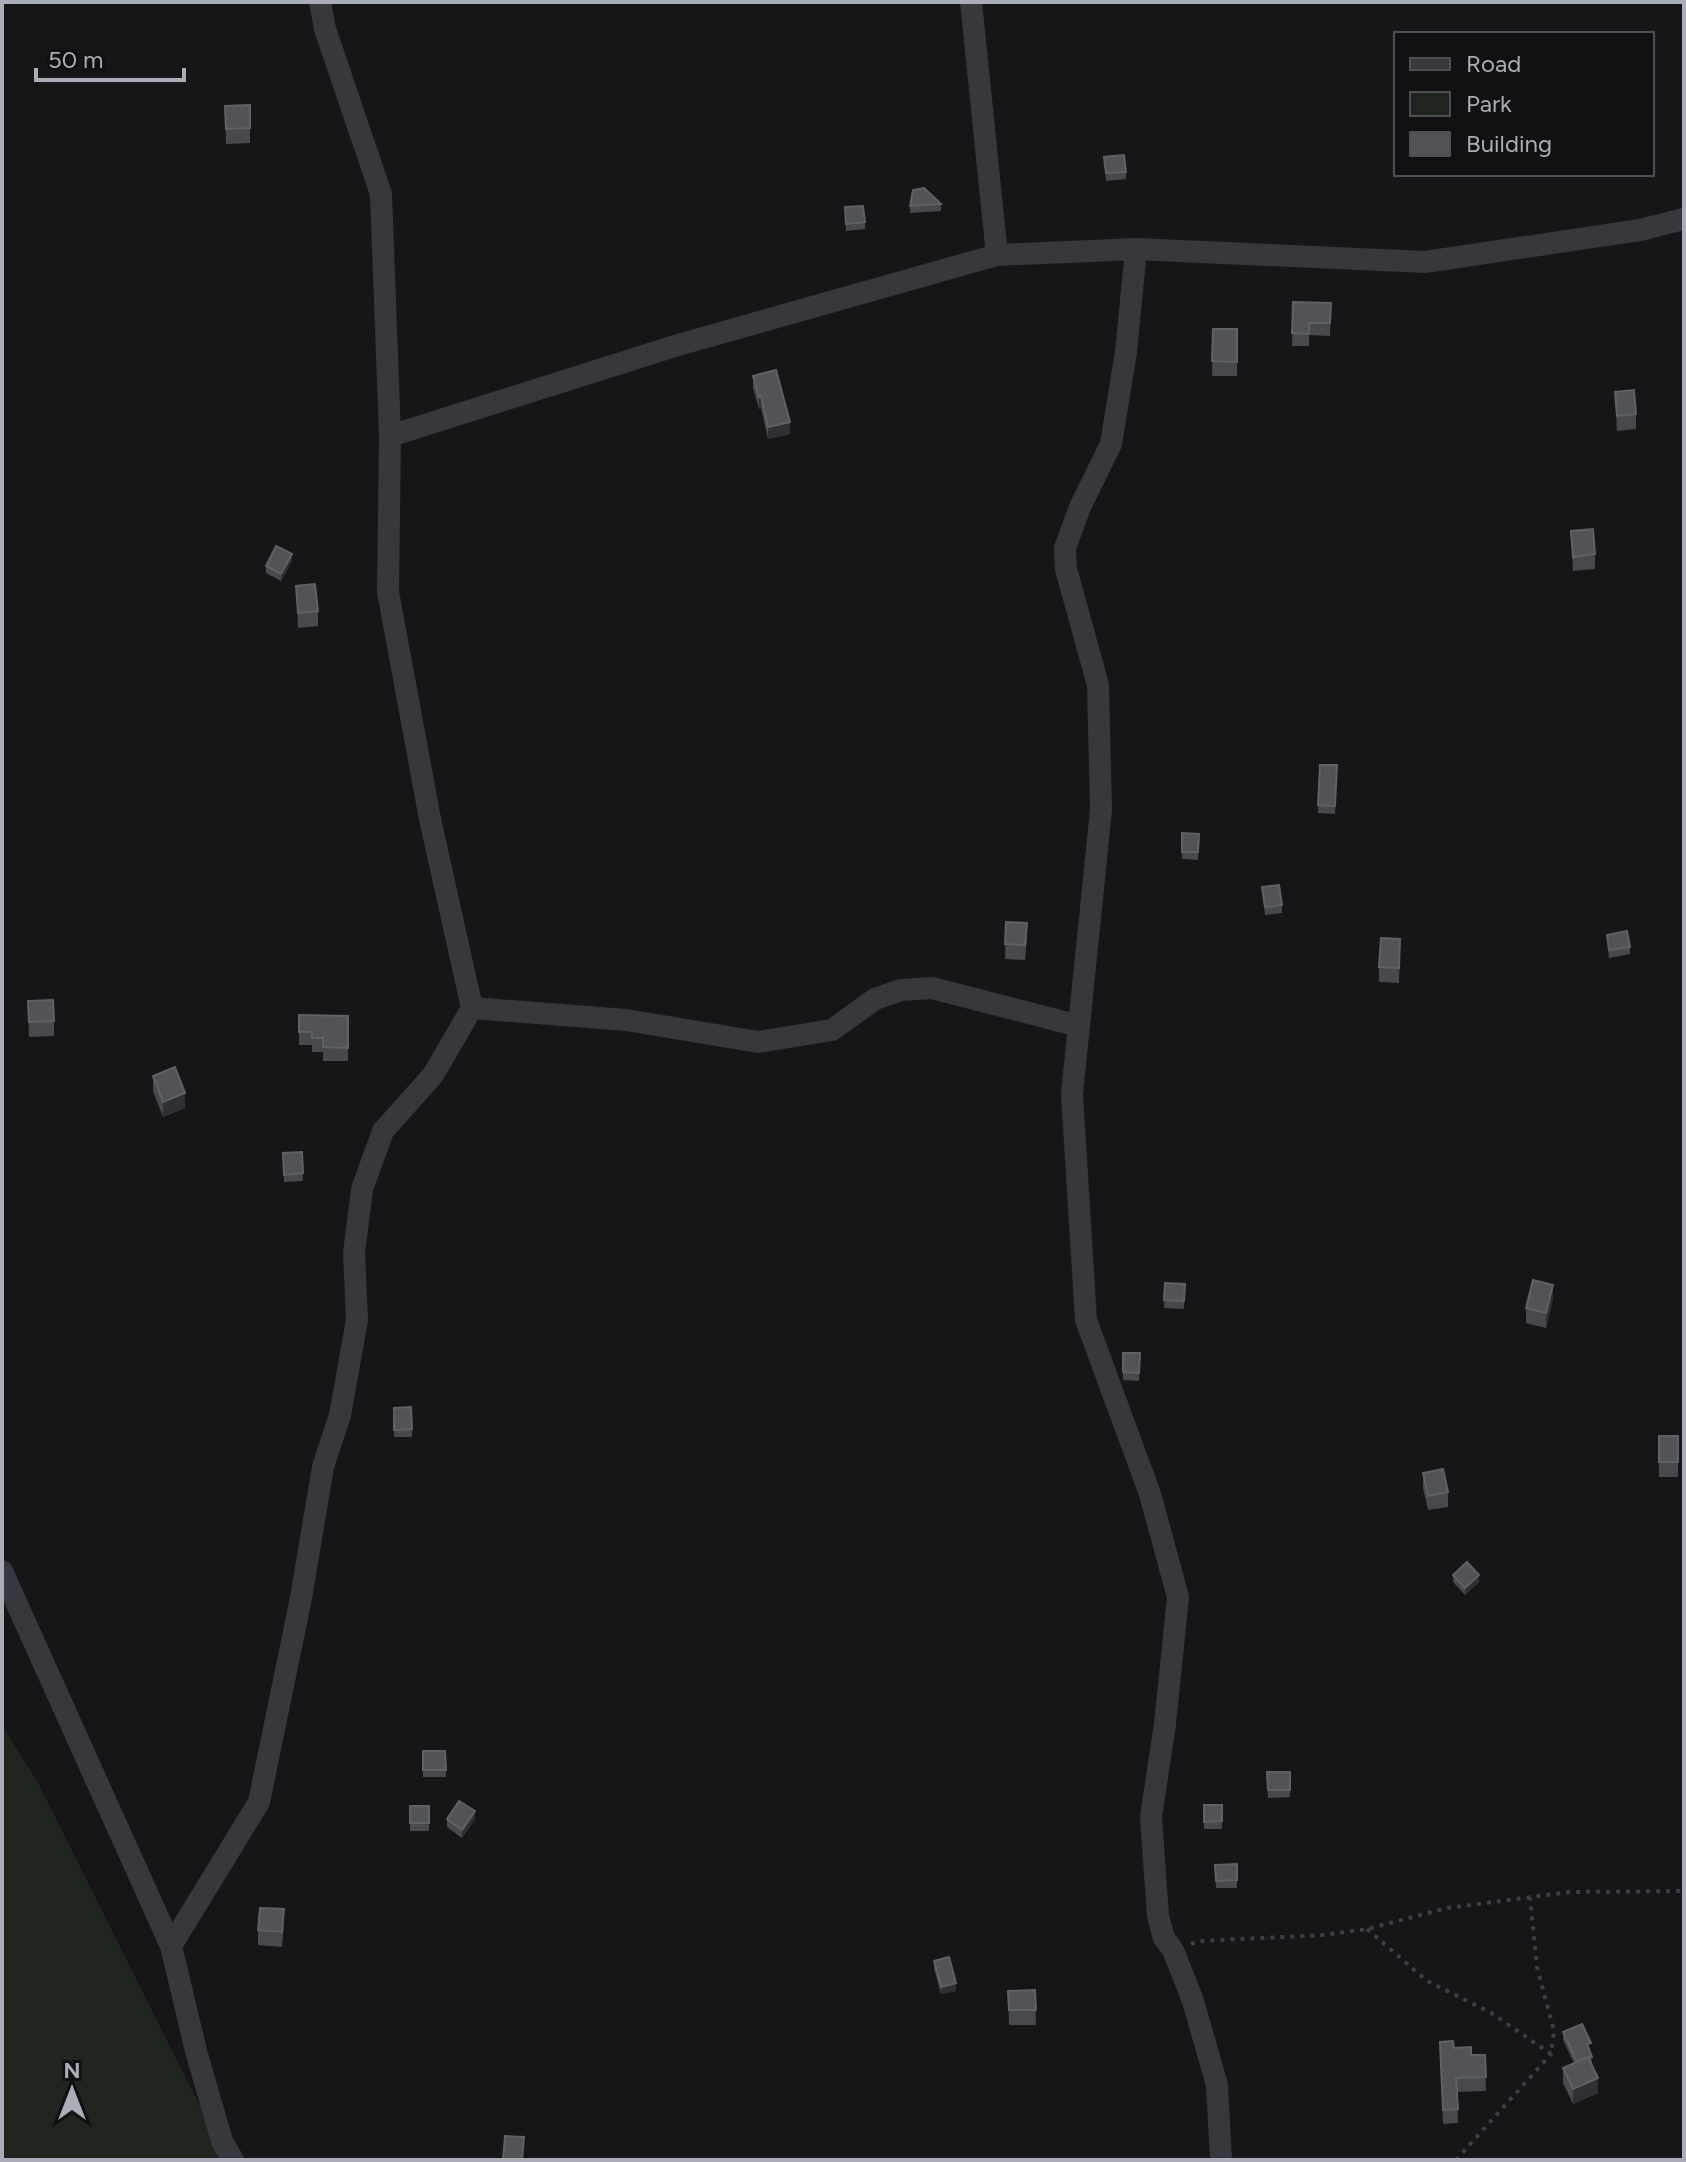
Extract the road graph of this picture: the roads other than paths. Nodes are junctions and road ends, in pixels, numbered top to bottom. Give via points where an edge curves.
1 (320, 2) edge
2 (971, 2) edge
3 (1684, 219) edge
4 (1136, 249) junction
5 (997, 255) junction
6 (390, 436) junction
7 (472, 1008) junction
8 (1079, 1026) junction
9 (2, 1571) edge
10 (171, 1946) junction
11 (233, 2160) edge
12 (1221, 2160) edge

1 - 6 street via 381,194
2 - 5 street
3 - 4 street via 1425,262
4 - 5 street
4 - 8 street via 1111,444 1065,548 1098,685 1101,810
5 - 6 street via 678,345
6 - 7 street via 388,592
7 - 8 street via 626,1020 758,1042 832,1030 875,999 932,988
7 - 10 street via 433,1075 383,1131 362,1189 354,1253 357,1320 340,1415 323,1467 259,1802
8 - 12 street via 1072,1094 1086,1320 1150,1494 1178,1597 1151,1817 1158,1916 1193,2001 1217,2085
9 - 10 street
10 - 11 street via 222,2141

